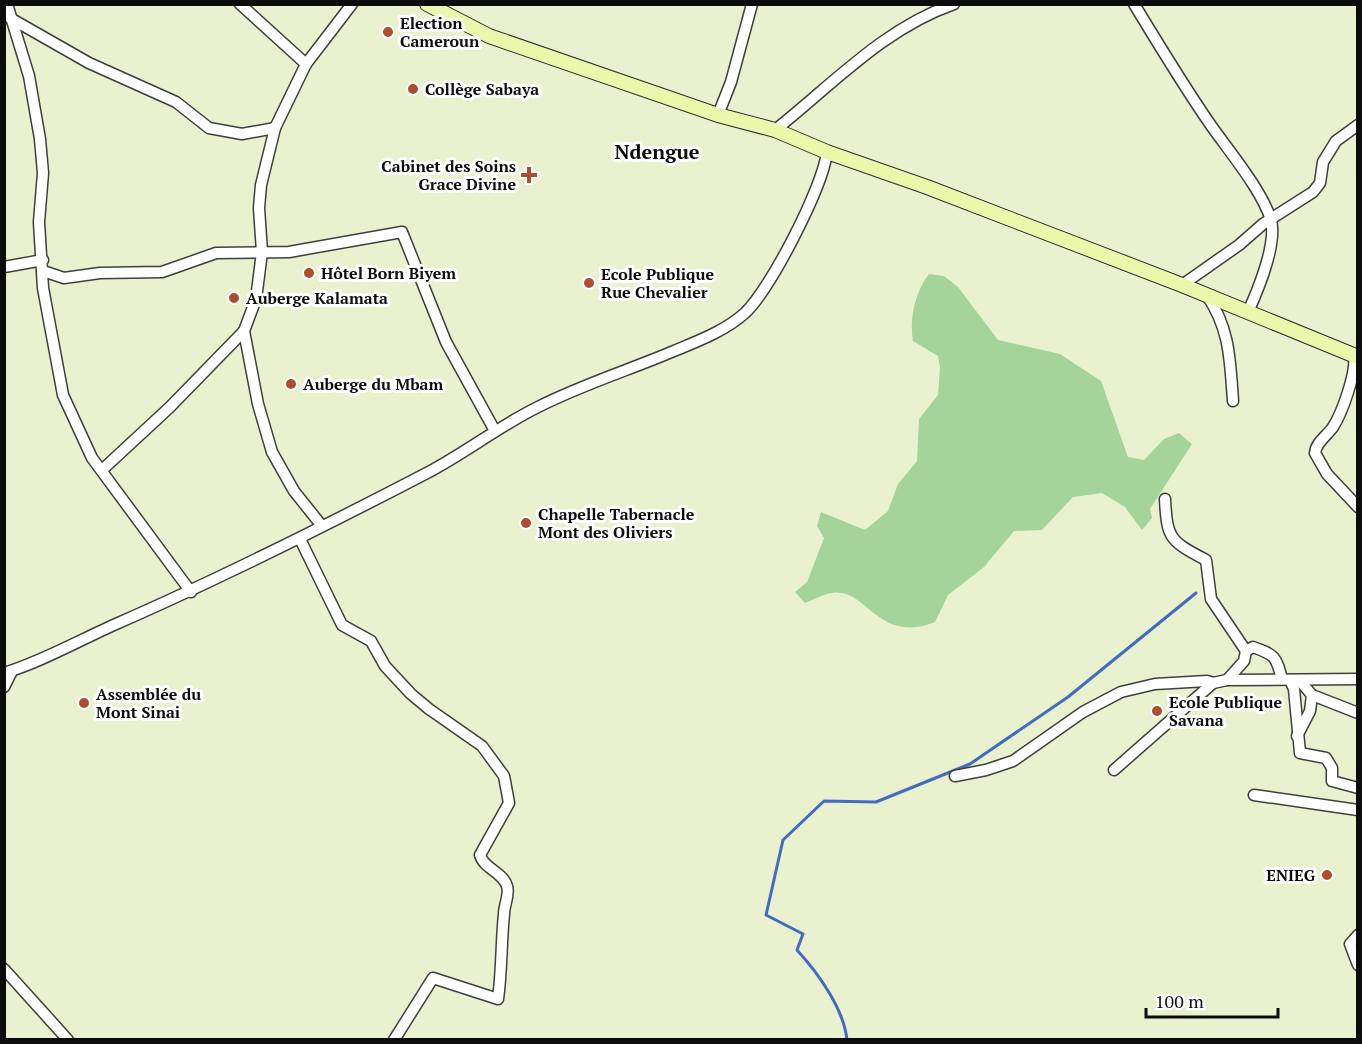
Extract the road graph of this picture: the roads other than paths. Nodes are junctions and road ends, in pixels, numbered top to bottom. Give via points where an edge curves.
1 (240, 4) edge
2 (352, 4) edge
3 (427, 4) edge
4 (752, 4) edge
5 (954, 4) edge
6 (1136, 5) edge
7 (7, 9) edge
8 (306, 64) junction
9 (718, 115) junction
10 (1358, 125) edge
11 (275, 128) junction
12 (775, 130) junction
13 (827, 152) junction
14 (1270, 219) junction
15 (262, 252) junction
16 (43, 260) junction
17 (4, 267) edge
18 (44, 272) junction
19 (1182, 285) junction
20 (1206, 294) junction
21 (1248, 312) junction
22 (244, 331) junction
23 (1356, 356) edge
24 (1233, 401) dead end
25 (495, 431) junction
26 (102, 470) junction
27 (1164, 499) dead end
28 (1358, 507) edge
29 (322, 526) junction
30 (300, 539) junction
31 (191, 592) junction
32 (1246, 651) junction
33 (8, 672) edge
34 (1358, 679) edge
35 (1227, 680) junction
36 (1291, 680) junction
37 (1213, 683) junction
38 (4, 687) edge
39 (1312, 695) junction
40 (1358, 713) edge
41 (1297, 736) junction
42 (1114, 770) dead end
43 (955, 776) dead end
44 (1358, 788) edge
45 (1254, 795) dead end
46 (1358, 810) edge
47 (1358, 935) edge
48 (1358, 966) edge
49 (4, 969) edge
50 (68, 1040) edge
51 (394, 1040) edge

1 - 8 street
2 - 8 street
3 - 9 main road via 489,36
4 - 9 street
5 - 12 street via 913,22 883,42
6 - 14 street via 1155,43 1238,163
7 - 11 street via 89,63 176,102 209,128 242,134
7 - 16 street via 27,68 40,140 43,173 39,222
8 - 11 street
9 - 12 main road
10 - 14 street via 1336,141 1323,162 1318,187
11 - 15 street via 261,185
12 - 13 main road
13 - 19 main road
13 - 25 street via 785,253 765,289 744,314 695,342 558,397
14 - 19 street
14 - 21 street via 1262,276
15 - 18 street via 216,253 162,272 64,278
15 - 22 street via 256,299
15 - 25 street via 323,248 402,232 446,342
16 - 17 street
16 - 18 street
18 - 26 street via 45,307 63,395 79,434
19 - 20 main road
20 - 21 main road
20 - 24 street via 1227,333
21 - 23 main road
22 - 26 street
22 - 29 street via 272,452 294,491
23 - 28 street via 1338,419 1315,453 1327,474
25 - 29 street via 427,473
26 - 31 street
27 - 32 street via 1167,529 1178,545 1206,560 1210,599
29 - 30 street
30 - 31 street
30 - 51 street via 342,626 371,641 385,666 411,694 482,746 504,776 509,791 509,803 480,855 508,889 498,999 434,978
31 - 33 street
32 - 35 street via 1244,661
32 - 36 street via 1253,647 1270,654
33 - 38 street
34 - 36 street
35 - 36 street
35 - 37 street
36 - 39 street
36 - 41 street
37 - 42 street
37 - 43 street via 1155,684 1121,693 1083,712 1013,760
39 - 40 street
39 - 41 street via 1310,711
41 - 44 street via 1300,753 1326,758 1332,768 1332,781
45 - 46 street
47 - 48 street via 1350,944
49 - 50 street

